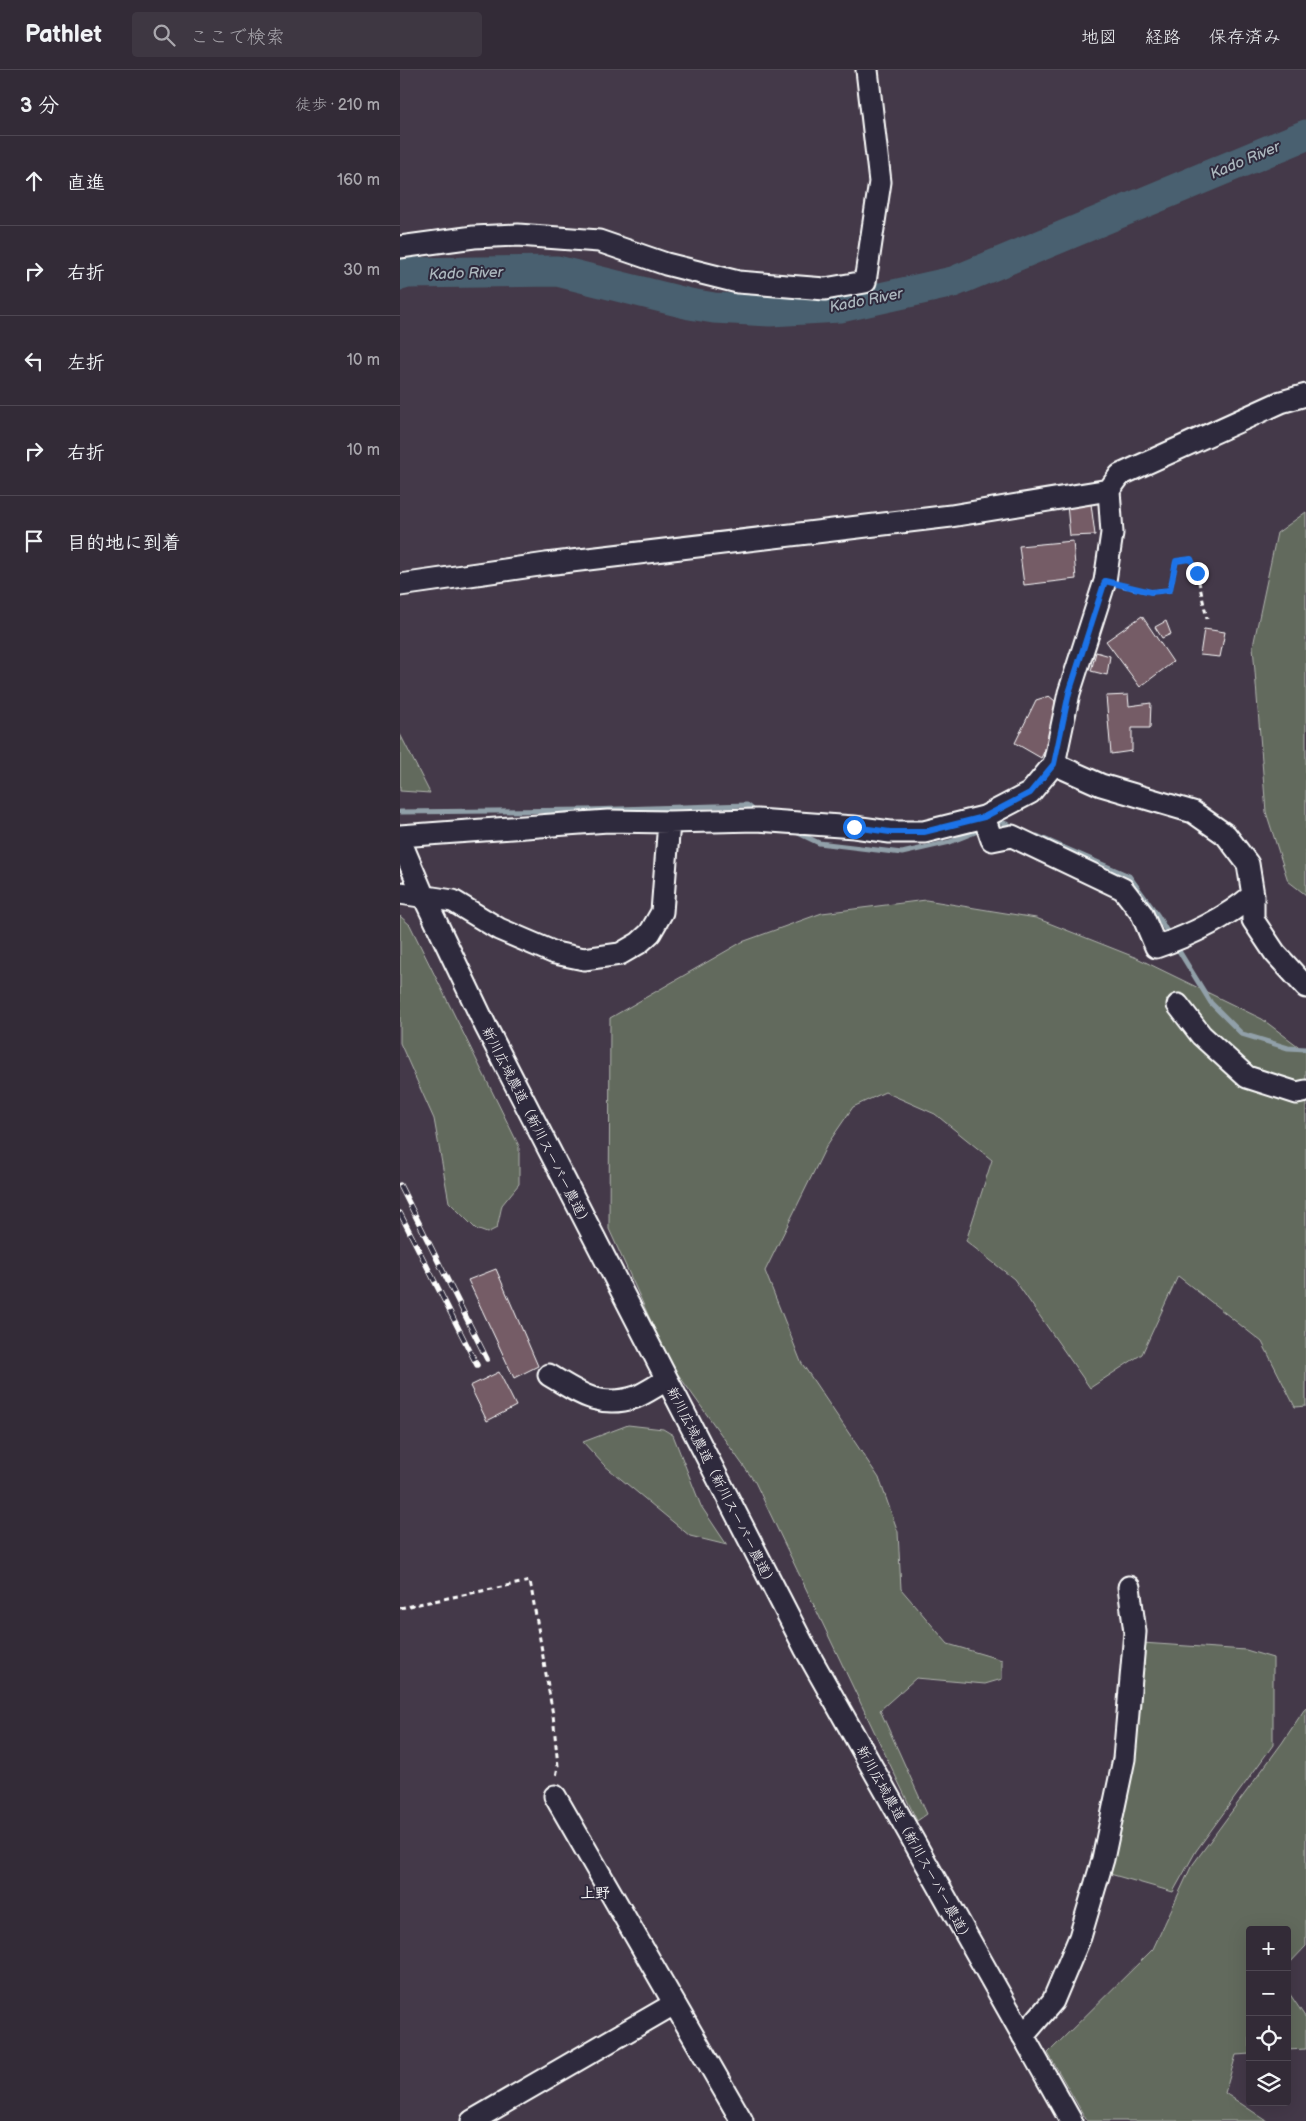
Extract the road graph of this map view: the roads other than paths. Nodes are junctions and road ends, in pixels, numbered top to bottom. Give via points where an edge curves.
1 (867, 70) edge
2 (400, 247) edge
3 (1306, 395) edge
4 (1109, 490) junction
5 (400, 585) edge
6 (1054, 764) junction
7 (669, 822) junction
8 (987, 825) junction
9 (400, 838) edge
10 (400, 893) edge
11 (1253, 895) junction
12 (424, 897) junction
13 (1306, 987) edge
14 (1178, 1005) dead end
15 (1306, 1091) edge
16 (549, 1375) dead end
17 (667, 1380) junction
18 (1129, 1587) dead end
19 (555, 1796) road end
20 (674, 2004) junction
21 (1023, 2036) junction
22 (472, 2121) edge
23 (742, 2121) edge
24 (1069, 2121) edge

1 - 2 street via 880,182 864,282 825,289 738,282 666,264 599,241 527,235 474,237
3 - 4 street via 1282,402 1120,475
4 - 5 street via 951,516 556,562
4 - 6 street via 1112,533 1105,581 1069,693
6 - 8 street via 1030,793
6 - 11 street via 1101,785 1192,812 1226,835 1248,864
7 - 8 street via 757,820 890,832
7 - 9 street via 608,821
7 - 12 street via 662,912 650,933 620,954 584,959 555,953 499,929 453,901
8 - 11 street via 992,840 1012,836 1123,889 1142,914 1156,947 1233,912
9 - 12 street, 新川広域農道（新川スーパー農道）
10 - 12 street
11 - 13 street via 1253,920 1275,953
12 - 17 street, 新川広域農道（新川スーパー農道） via 486,1027
14 - 15 street via 1202,1035 1247,1077 1298,1093
16 - 17 street via 583,1395 606,1402 636,1396
17 - 21 street, 新川広域農道（新川スーパー農道） via 804,1648
18 - 21 street via 1135,1632 1124,1759 1103,1859 1080,1937 1053,2000
19 - 20 street
20 - 22 street
20 - 23 street
21 - 24 street, 新川広域農道（新川スーパー農道）

